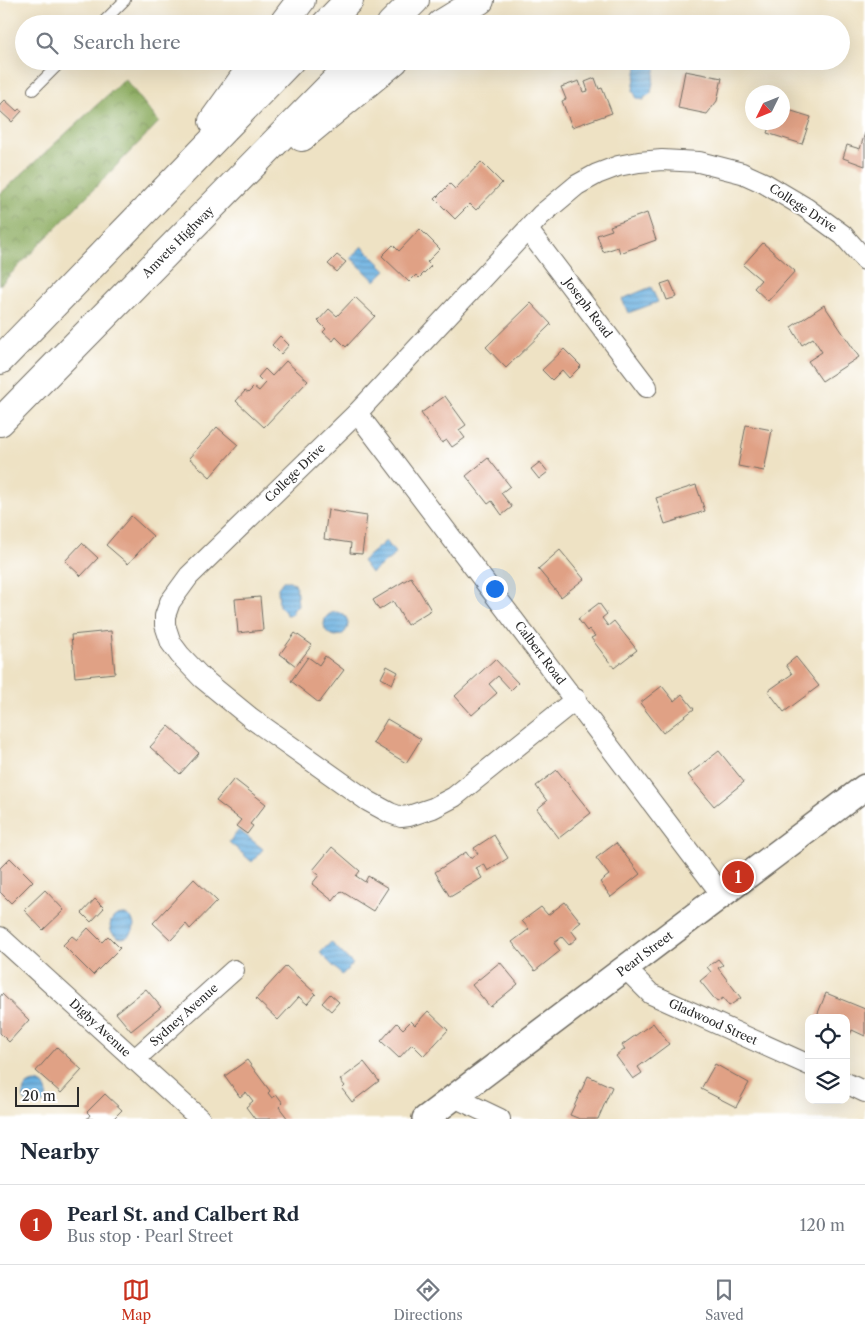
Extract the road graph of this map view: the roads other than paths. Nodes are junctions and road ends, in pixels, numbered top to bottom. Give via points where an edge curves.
1 (125, 0) edge
2 (302, 0) edge
3 (349, 0) edge
4 (415, 0) edge
5 (480, 0) edge
6 (110, 15) edge
7 (290, 15) edge
8 (335, 15) edge
9 (401, 15) edge
10 (456, 15) edge
11 (53, 70) edge
12 (249, 70) edge
13 (281, 70) edge
14 (346, 70) edge
15 (383, 70) edge
16 (33, 90) dead end
17 (154, 201) junction
18 (528, 230) junction
19 (190, 231) junction
20 (865, 260) edge
21 (0, 360) edge
22 (647, 387) dead end
23 (357, 413) junction
24 (0, 422) edge
25 (576, 699) junction
26 (865, 787) edge
27 (722, 895) junction
28 (0, 937) edge
29 (626, 969) junction
30 (234, 970) dead end
31 (134, 1060) junction
32 (805, 1063) edge
33 (850, 1085) edge
34 (865, 1092) edge
35 (454, 1097) junction
36 (200, 1119) edge
37 (425, 1119) edge
38 (500, 1119) edge

1 - 6 lane
2 - 7 highway
3 - 8 highway
4 - 9 highway
5 - 10 highway
11 - 16 lane
12 - 17 highway
13 - 17 highway
14 - 19 highway, Amvets Highway
15 - 19 highway
17 - 21 highway
18 - 20 street, College Drive via 571,190 597,174 639,162 680,160 734,171 779,191 843,235
18 - 22 street, Joseph Road
18 - 23 street, College Drive
19 - 24 highway, Amvets Highway
23 - 25 street, Calbert Road
23 - 25 street, College Drive via 179,589 165,616 171,643 180,655 202,678 251,718 368,801 401,817 422,812 454,797
25 - 27 street, Calbert Road
26 - 27 street, Pearl Street
27 - 29 street, Pearl Street
28 - 31 street, Digby Avenue
29 - 32 street, Gladwood Street via 651,994
29 - 35 street, Pearl Street
30 - 31 street, Sydney Avenue
31 - 36 street, Digby Avenue
33 - 34 street
35 - 37 street, Pearl Street
35 - 38 street

